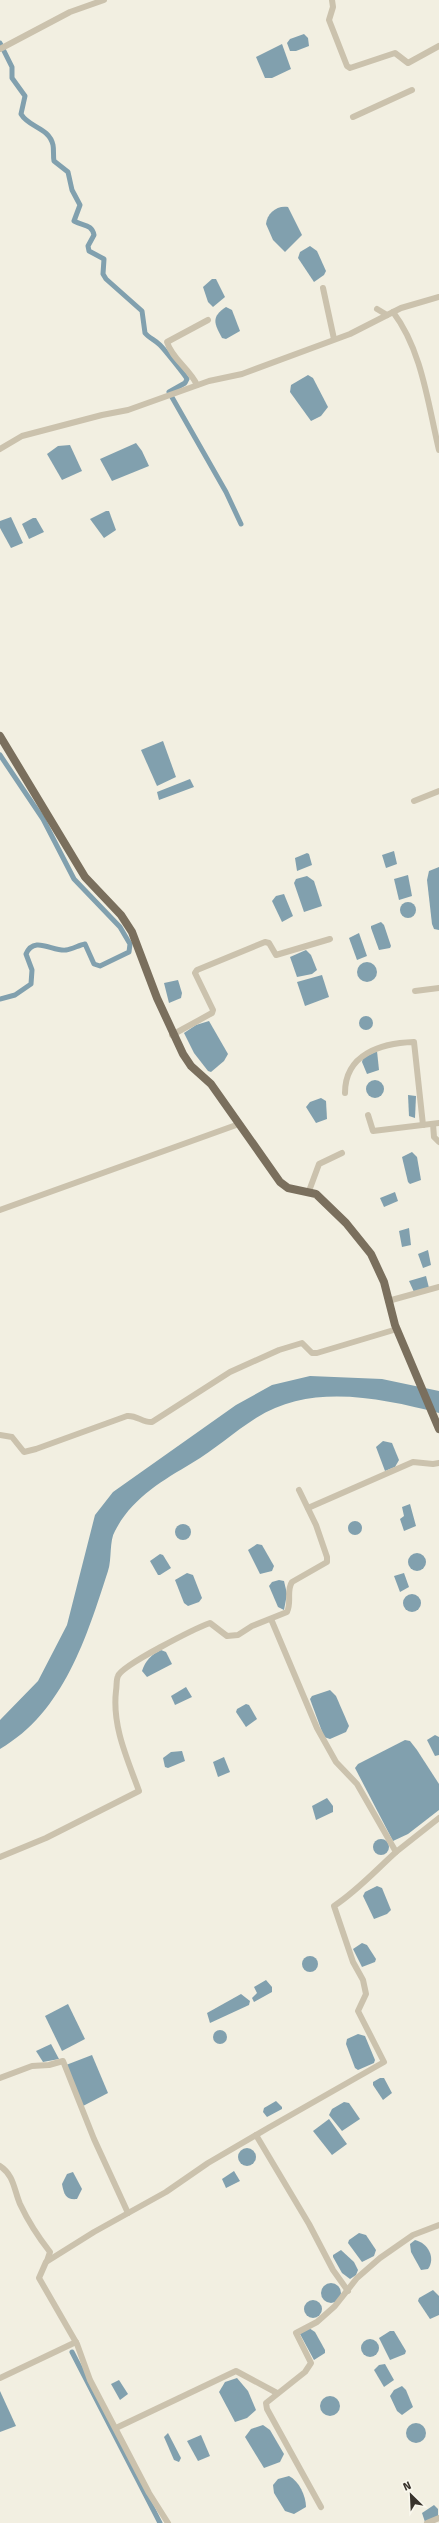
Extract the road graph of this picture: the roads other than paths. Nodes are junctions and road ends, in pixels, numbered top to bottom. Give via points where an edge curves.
1 (104, 0) edge
2 (332, 0) edge
3 (439, 46) edge
4 (0, 50) edge
5 (412, 90) dead end
6 (353, 117) dead end
7 (323, 288) dead end
8 (439, 297) edge
9 (377, 309) dead end
10 (393, 312) junction
11 (386, 315) junction
12 (208, 320) dead end
13 (334, 339) junction
14 (197, 385) junction
15 (0, 449) edge
16 (439, 450) edge
17 (0, 736) edge
18 (439, 791) edge
19 (414, 801) dead end
20 (330, 939) dead end
21 (439, 988) edge
22 (415, 991) dead end
23 (172, 1035) junction
24 (345, 1093) dead end
25 (368, 1115) dead end
26 (436, 1123) edge
27 (239, 1124) junction
28 (423, 1125) junction
29 (439, 1142) edge
30 (342, 1153) dead end
31 (309, 1191) junction
32 (0, 1210) edge
33 (439, 1287) edge
34 (388, 1301) junction
35 (397, 1329) junction
36 (437, 1425) edge
37 (0, 1435) edge
38 (439, 1463) edge
39 (299, 1490) dead end
40 (308, 1508) junction
41 (271, 1619) junction
42 (439, 1818) edge
43 (396, 1852) junction
44 (0, 1857) edge
45 (0, 2078) edge
46 (256, 2135) junction
47 (0, 2166) edge
48 (128, 2213) junction
49 (439, 2225) edge
50 (46, 2262) junction
51 (348, 2291) junction
52 (76, 2342) junction
53 (0, 2378) edge
54 (277, 2393) junction
55 (116, 2428) junction
56 (321, 2507) dead end
57 (439, 2518) edge
58 (168, 2523) edge
59 (427, 2523) edge

1 - 4 street via 70,12
2 - 3 street via 333,7 329,20 350,68 395,53 408,63
5 - 6 street
7 - 13 street
8 - 10 street
9 - 11 street
10 - 11 street
10 - 16 street via 405,328 416,359
11 - 13 street
12 - 14 street via 167,342
13 - 14 street via 242,374
14 - 15 street via 128,410 22,436
17 - 23 main road via 85,877 128,927
18 - 19 street
20 - 23 street via 276,955 265,942 200,968 195,973 213,1010 212,1013
21 - 22 street
23 - 27 main road via 187,1061 211,1084
24 - 28 street via 345,1082 350,1070 370,1050 394,1043 414,1042
25 - 28 street via 373,1131
26 - 28 street
26 - 29 street via 434,1137
27 - 31 main road via 280,1182 291,1189
27 - 32 street
30 - 31 street via 319,1164
31 - 34 main road via 333,1210 371,1254 384,1282
33 - 34 street
34 - 35 main road
35 - 36 main road
35 - 37 street via 317,1353 312,1353 302,1343 279,1350 230,1372 152,1422 127,1416 24,1452 12,1437
38 - 40 street via 413,1462
39 - 40 street
40 - 41 street via 327,1562 292,1582 289,1586 287,1612
41 - 43 street via 317,1728 336,1762 357,1784
41 - 44 street via 233,1636 227,1636 210,1622 121,1670 117,1676 115,1714 120,1738 139,1791 46,1838
42 - 43 street
43 - 46 street via 361,1886 334,1906 353,1962 363,1980 366,1994 358,2011 384,2062
45 - 48 street via 32,2066 63,2061 94,2139
46 - 48 street
46 - 51 street via 310,2224 333,2270
47 - 50 street via 9,2172 20,2204 50,2252
48 - 50 street
49 - 51 street via 413,2235 380,2258 357,2278
50 - 52 street via 39,2278
51 - 54 street via 323,2317 296,2333 311,2363 305,2372
52 - 53 street
52 - 55 street via 90,2380
54 - 55 street via 236,2370
54 - 56 street via 265,2406
55 - 58 street via 149,2493
57 - 59 street

